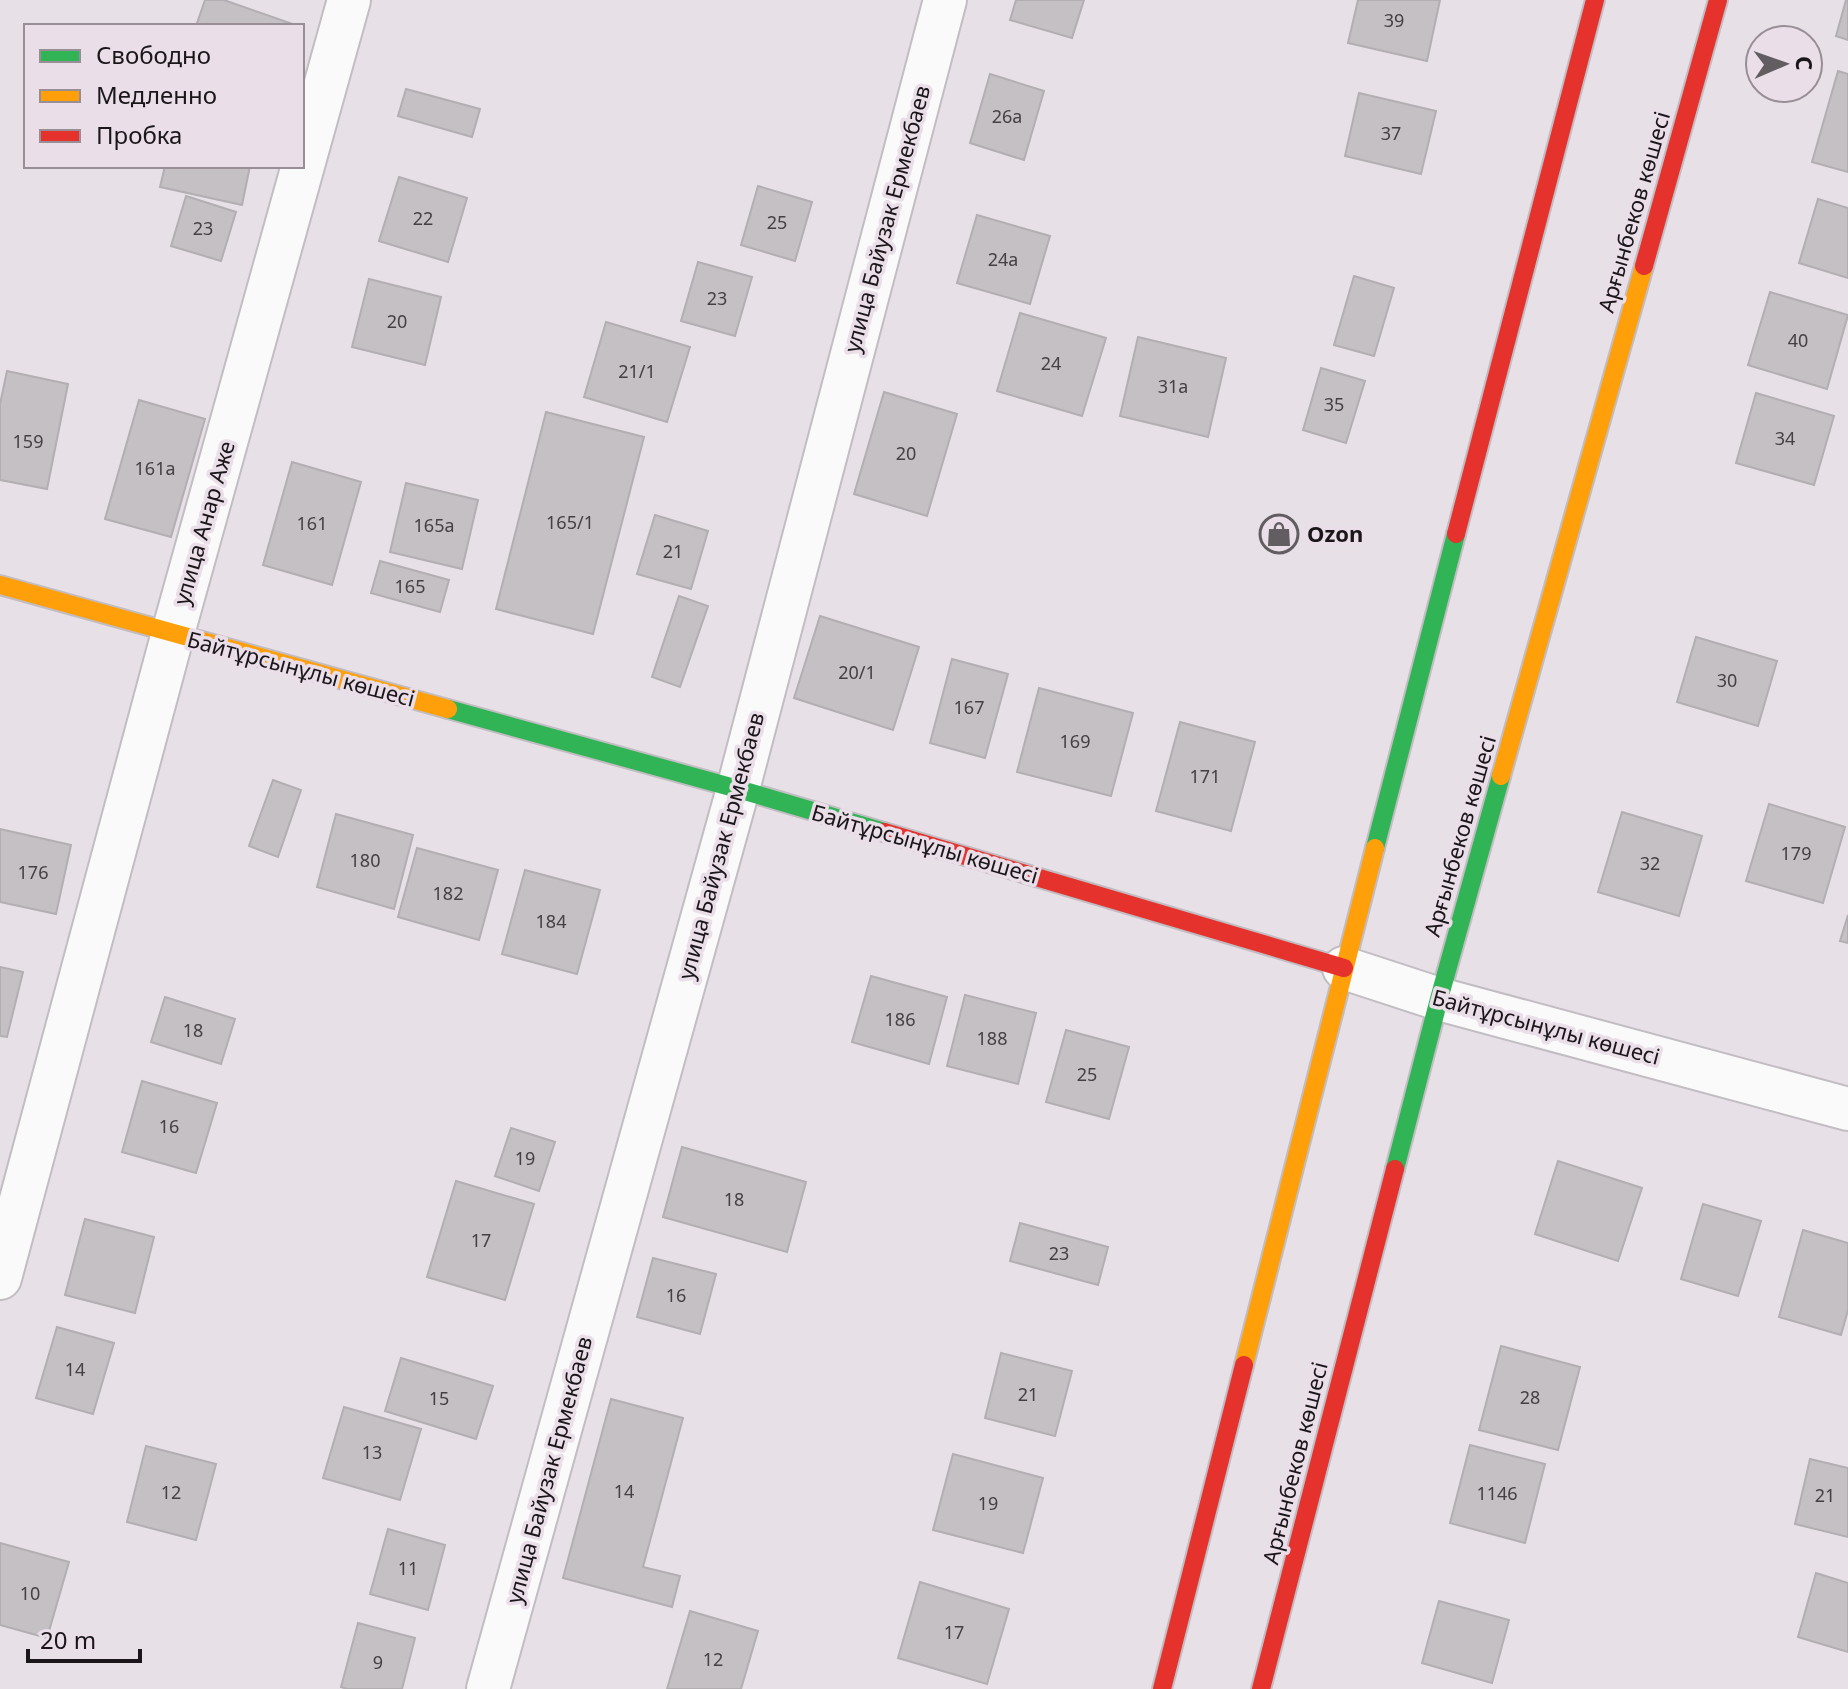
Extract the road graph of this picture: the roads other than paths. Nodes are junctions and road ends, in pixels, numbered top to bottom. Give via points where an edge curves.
1 (349, 0) edge
2 (945, 0) edge
3 (1595, 0) edge
4 (1718, 0) edge
5 (304, 162) edge
6 (302, 168) edge
7 (0, 585) edge
8 (173, 633) junction
9 (738, 789) junction
10 (1344, 968) junction
11 (1439, 999) junction
12 (1848, 1109) edge
13 (0, 1278) edge
14 (488, 1689) edge
15 (1162, 1689) edge
16 (1261, 1689) edge

1 - 5 street, улица Анар Аже
2 - 9 street, улица Байузак Ермекбаев
3 - 10 main road
4 - 11 main road, Арғынбеков көшесі
6 - 8 street, улица Анар Аже
7 - 8 main road, Байтұрсынұлы көшесі
8 - 9 main road, Байтұрсынұлы көшесі
8 - 13 street, улица Анар Аже
9 - 10 main road, Байтұрсынұлы көшесі
9 - 14 street, улица Байузак Ермекбаев
10 - 11 street, Байтұрсынұлы көшесі
10 - 15 main road
11 - 12 street, Байтұрсынұлы көшесі
11 - 16 main road, Арғынбеков көшесі

